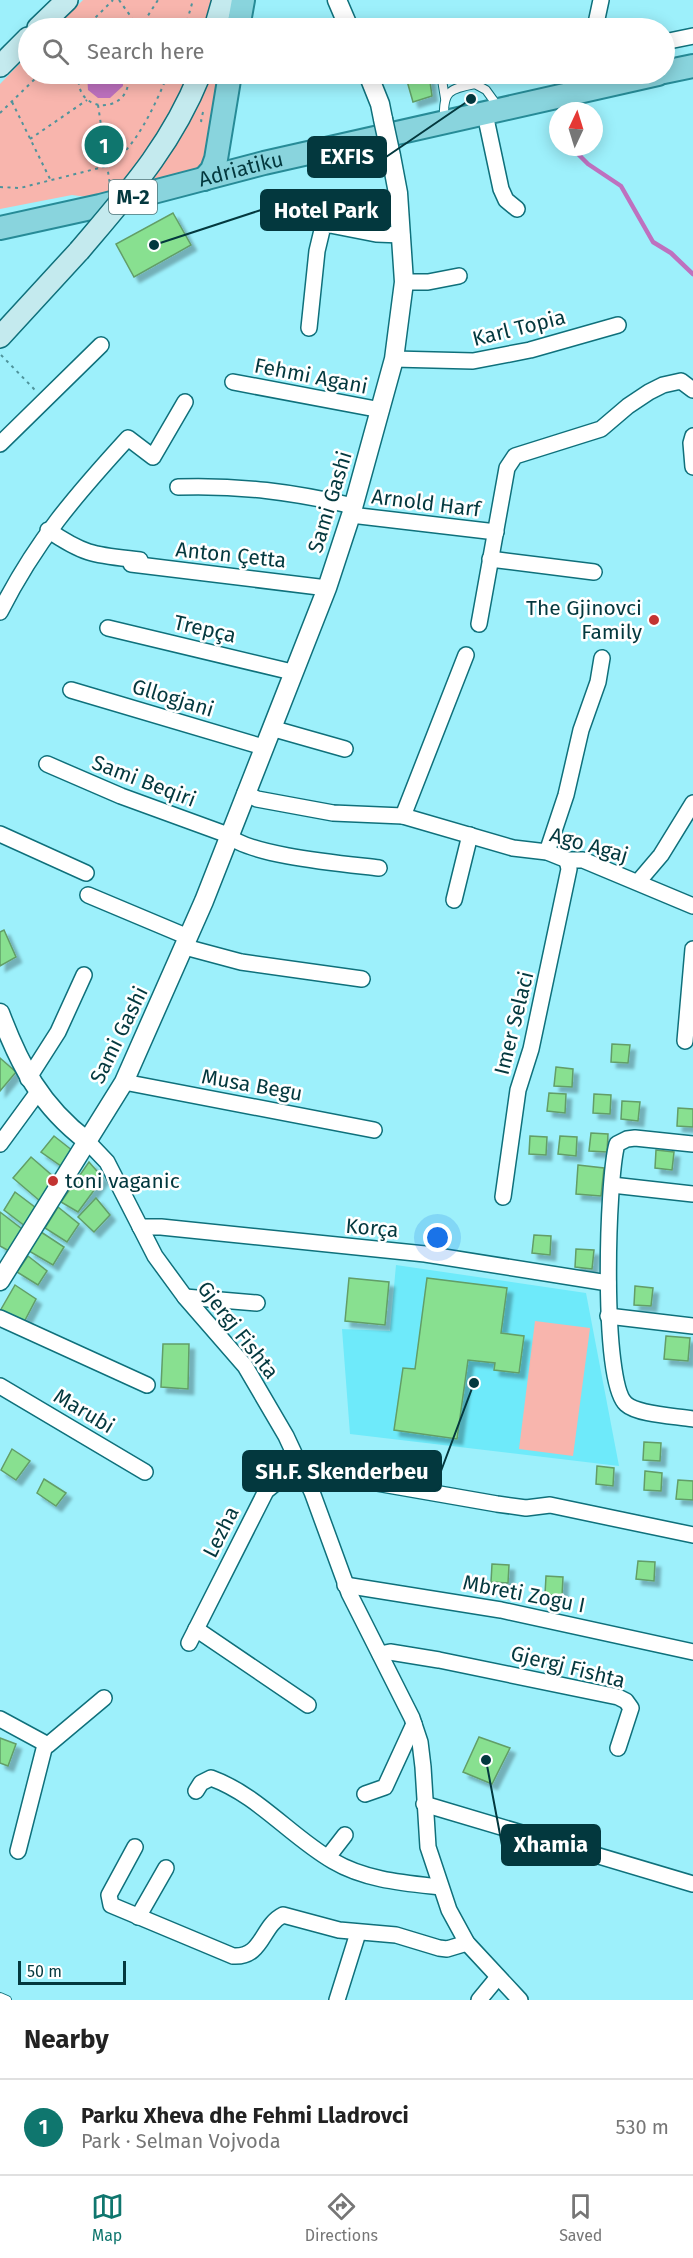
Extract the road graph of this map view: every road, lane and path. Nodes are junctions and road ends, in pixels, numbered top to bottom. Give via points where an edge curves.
1 (67, 0) edge
2 (113, 0) edge
3 (118, 0) edge
4 (158, 0) edge
5 (193, 0) edge
6 (222, 0) edge
7 (243, 0) edge
8 (337, 0) edge
9 (602, 0) edge
10 (48, 18) edge
11 (95, 18) edge
12 (132, 18) edge
13 (146, 18) edge
14 (188, 18) edge
15 (218, 18) edge
16 (240, 18) edge
17 (345, 18) edge
18 (598, 18) edge
19 (693, 36) edge
20 (675, 40) edge
21 (18, 48) edge
22 (0, 66) edge
23 (693, 66) edge
24 (675, 70) edge
25 (30, 84) edge
26 (80, 84) edge
27 (129, 84) edge
28 (163, 84) edge
29 (196, 84) edge
30 (228, 84) edge
31 (372, 84) edge
32 (443, 84) edge
33 (608, 84) edge
34 (445, 98) junction
35 (88, 100) junction
36 (12, 102) junction
37 (98, 105) junction
38 (493, 112) junction
39 (0, 113) edge
40 (444, 123) junction
41 (30, 139) junction
42 (219, 140) junction
43 (264, 163) junction
44 (107, 166) junction
45 (204, 179) junction
46 (51, 181) junction
47 (0, 187) edge
48 (113, 203) junction
49 (517, 209) dead end
50 (0, 228) edge
51 (402, 235) junction
52 (459, 276) dead end
53 (404, 282) junction
54 (618, 325) dead end
55 (309, 328) dead end
56 (0, 337) edge
57 (101, 345) dead end
58 (0, 354) edge
59 (394, 359) junction
60 (233, 382) dead end
61 (693, 390) edge
62 (45, 400) junction
63 (185, 402) dead end
64 (381, 410) junction
65 (693, 436) edge
66 (0, 444) edge
67 (693, 467) edge
68 (178, 487) dead end
69 (352, 511) junction
70 (48, 530) junction
71 (496, 532) junction
72 (490, 559) junction
73 (594, 572) dead end
74 (327, 588) junction
75 (0, 612) edge
76 (479, 624) dead end
77 (108, 628) dead end
78 (466, 656) dead end
79 (602, 658) dead end
80 (292, 672) junction
81 (71, 690) dead end
82 (271, 728) junction
83 (263, 747) junction
84 (345, 749) dead end
85 (46, 764) dead end
86 (245, 794) junction
87 (693, 803) edge
88 (403, 816) junction
89 (0, 834) edge
90 (228, 835) junction
91 (470, 835) junction
92 (547, 852) junction
93 (567, 860) junction
94 (379, 868) dead end
95 (86, 873) dead end
96 (638, 882) junction
97 (88, 895) dead end
98 (454, 900) dead end
99 (693, 906) edge
100 (187, 942) junction
101 (693, 949) edge
102 (84, 975) dead end
103 (362, 979) dead end
104 (0, 1013) edge
105 (685, 1041) dead end
106 (5, 1043) edge
107 (124, 1082) junction
108 (33, 1086) junction
109 (374, 1130) dead end
110 (87, 1141) junction
111 (0, 1144) edge
112 (693, 1144) edge
113 (612, 1185) junction
114 (693, 1194) edge
115 (503, 1197) dead end
116 (140, 1227) junction
117 (0, 1281) edge
118 (608, 1283) junction
119 (185, 1297) junction
120 (257, 1303) dead end
121 (608, 1316) junction
122 (0, 1318) edge
123 (693, 1326) edge
124 (147, 1384) dead end
125 (0, 1386) edge
126 (693, 1419) edge
127 (302, 1470) junction
128 (145, 1472) dead end
129 (693, 1535) edge
130 (345, 1585) junction
131 (693, 1652) edge
132 (380, 1654) junction
133 (104, 1698) dead end
134 (308, 1705) dead end
135 (0, 1719) edge
136 (414, 1724) junction
137 (45, 1745) junction
138 (618, 1748) dead end
139 (196, 1791) dead end
140 (365, 1794) dead end
141 (424, 1804) junction
142 (345, 1835) dead end
143 (135, 1847) dead end
144 (18, 1851) dead end
145 (328, 1857) junction
146 (166, 1868) dead end
147 (693, 1884) edge
148 (440, 1887) junction
149 (138, 1917) junction
150 (358, 1933) junction
151 (466, 1943) junction
152 (498, 1977) junction
153 (0, 1997) edge
154 (8, 2000) edge
155 (337, 2000) edge
156 (479, 2000) edge
157 (520, 2000) edge

1 - 10 main road
2 - 11 path
3 - 12 path
4 - 13 path
5 - 14 path
6 - 15 main road
7 - 16 main road
8 - 17 street
9 - 18 street
19 - 20 street
21 - 22 main road
23 - 24 main road
25 - 36 path
26 - 35 path
27 - 37 path via 121,99
28 - 44 path via 125,153
29 - 56 main road, bridge via 184,112 145,174
30 - 42 main road
31 - 51 street, Sami Gashi, bridge via 391,156
32 - 34 lane
33 - 38 main road, Adriatiku / M-2
34 - 38 lane via 455,88 475,84 486,90
34 - 40 lane
35 - 37 path
35 - 41 path
36 - 39 path
36 - 41 path
37 - 44 path
38 - 40 main road, Adriatiku / M-2
38 - 49 street via 501,189
40 - 43 main road, Adriatiku / M-2
41 - 46 path
42 - 43 main road via 239,156
42 - 45 main road via 214,165
43 - 45 main road, Adriatiku / M-2
44 - 46 path
44 - 48 path
45 - 48 main road, Adriatiku / M-2
46 - 47 path via 20,188
48 - 50 main road, Adriatiku / M-2
51 - 53 street, Sami Gashi
51 - 55 street via 323,226
52 - 53 street
53 - 59 street, Sami Gashi
54 - 59 street, Karl Topia via 530,350 473,361
57 - 62 street
58 - 62 path
59 - 64 street, Sami Gashi
60 - 64 street, Fehmi Agani
61 - 71 street, Arnold Harf via 681,381 663,385 628,406 601,429 515,456 507,468
62 - 66 street
63 - 70 street via 153,457 128,438
64 - 69 street, Sami Gashi
65 - 67 street
68 - 69 street, Arnold Harf via 227,485 296,493
69 - 71 street, Arnold Harf
69 - 74 street, Sami Gashi
70 - 74 street, Anton Çetta via 91,555
70 - 75 street
71 - 72 street, Arnold Harf
72 - 73 street
72 - 76 street, Arnold Harf
74 - 80 street, Sami Gashi
77 - 80 street, Trepça
78 - 88 street
79 - 92 street
80 - 82 street, Sami Gashi
81 - 83 street, Gllogjani
82 - 83 street, Sami Gashi
82 - 84 street
83 - 86 street, Sami Gashi
85 - 90 street, Sami Beqiri
86 - 88 street, Ago Agaj via 333,813
86 - 90 street, Sami Gashi
87 - 96 street via 661,855
88 - 91 street, Ago Agaj
89 - 95 street
90 - 94 street, Sami Beqiri via 237,842 265,849
90 - 100 street, Sami Gashi
91 - 92 street, Ago Agaj via 513,848
91 - 98 street
92 - 93 street, Ago Agaj
93 - 96 street, Ago Agaj via 583,860
93 - 115 street, Imer Selaci via 569,869 556,937 513,1115
96 - 99 street, Ago Agaj
97 - 100 street
100 - 103 street via 241,962
100 - 107 street, Sami Gashi
101 - 105 street
102 - 108 street
104 - 106 street
106 - 108 street
107 - 109 street, Musa Begu
107 - 110 street, Sami Gashi
108 - 110 street
108 - 111 street
110 - 116 street, Gjergj Fishta via 107,1162
110 - 117 street, Sami Gashi
112 - 113 street via 635,1138 621,1141 615,1151
113 - 114 street
113 - 118 street
116 - 118 street, Korça via 425,1254
116 - 119 street, Gjergj Fishta via 155,1256
118 - 121 street
119 - 120 street
119 - 127 street, Gjergj Fishta via 245,1366
121 - 123 street
121 - 126 street via 618,1387 626,1405
122 - 124 street
125 - 128 street, Marubi
127 - 129 street via 496,1504 526,1508 550,1505
127 - 130 street, Gjergj Fishta
127 - 134 street, Lezha via 282,1478 266,1491 193,1636
130 - 131 street, Mbreti Zogu I via 501,1610
130 - 132 street, Gjergj Fishta
132 - 136 street, Gjergj Fishta
132 - 138 street, Gjergj Fishta via 390,1652 439,1660 618,1697 631,1708
133 - 137 street
135 - 137 street
136 - 140 street via 385,1788
136 - 141 street, Gjergj Fishta via 423,1767
137 - 144 street
139 - 145 street via 211,1778 225,1783
141 - 147 street
141 - 148 street, Gjergj Fishta via 428,1846
142 - 145 street
143 - 149 street via 108,1901
145 - 148 street via 362,1874
146 - 149 street
148 - 151 street, Gjergj Fishta
149 - 150 street via 233,1956 250,1954 276,1918 283,1915
150 - 151 street via 396,1935 447,1949
150 - 155 street
151 - 152 street, Gjergj Fishta
152 - 156 street
152 - 157 street, Gjergj Fishta
153 - 154 lane

